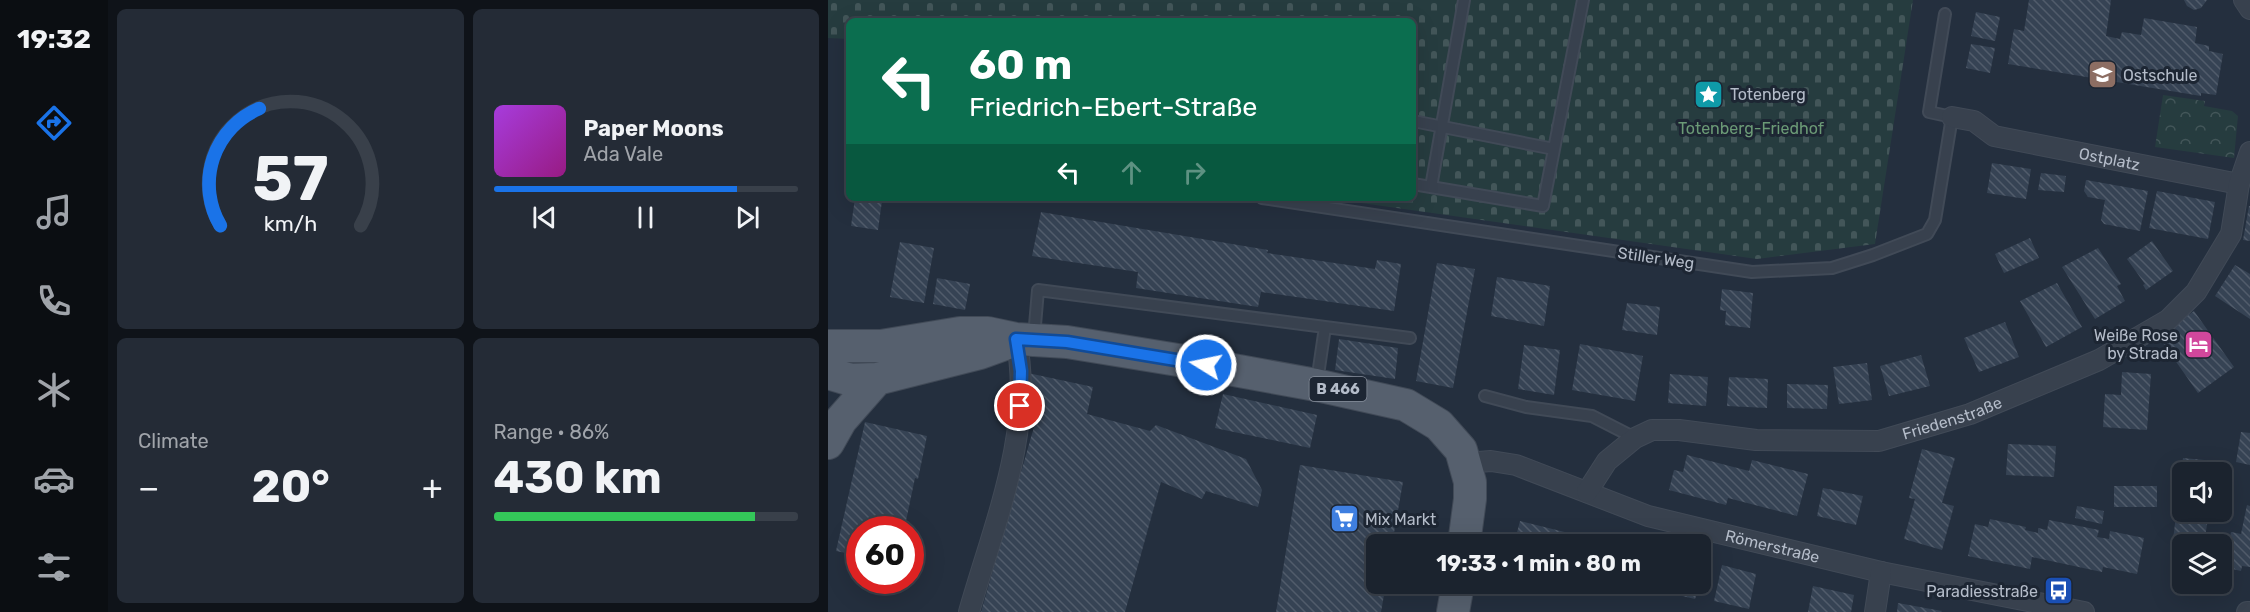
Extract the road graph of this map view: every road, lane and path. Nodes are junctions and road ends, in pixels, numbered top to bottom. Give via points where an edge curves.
1 (1464, 0) edge
2 (1582, 0) edge
3 (2244, 0) edge
4 (2250, 9) edge
5 (1946, 14) dead end
6 (1952, 117) junction
7 (1416, 122) edge
8 (1441, 126) junction
9 (1554, 149) junction
10 (2250, 152) edge
11 (1416, 184) edge
12 (2239, 184) junction
13 (1431, 187) junction
14 (1282, 201) edge
15 (1325, 327) junction
16 (1410, 338) dead end
17 (1025, 339) junction
18 (828, 346) edge
19 (828, 373) edge
20 (877, 379) junction
21 (1316, 385) junction
22 (1485, 396) dead end
23 (1635, 438) junction
24 (828, 443) edge
25 (1466, 463) junction
26 (1587, 492) junction
27 (1465, 534) edge
28 (1881, 572) junction
29 (1456, 594) edge
30 (969, 612) edge
31 (1453, 612) edge
32 (1875, 612) edge
33 (2084, 612) edge

1 - 8 lane
2 - 9 lane
3 - 4 street
5 - 6 lane via 1929,112
6 - 12 street, Ostplatz via 1974,122 1994,136
6 - 14 lane, Stiller Weg via 1935,220 1927,234 1832,267 1752,272
7 - 8 lane
8 - 9 lane
8 - 13 lane
9 - 13 lane via 1543,206
10 - 12 street
11 - 13 lane
12 - 23 street, Friedenstraße via 2231,234 2196,292 2168,320 2099,360 1970,414 1879,441 1756,440 1679,430 1652,430
15 - 16 lane
15 - 17 lane via 1038,291
15 - 21 lane
17 - 18 main road, B 466 via 974,332 881,346
17 - 20 main road, B 466
17 - 21 main road, B 466 via 1161,357
17 - 30 street via 1016,446
19 - 20 main road, B 466 via 851,380
20 - 24 main road via 841,420
21 - 25 main road, B 466 via 1406,405 1439,425 1461,450
22 - 23 lane via 1592,416
23 - 26 street, Friedenstraße via 1607,461
25 - 26 street, Römerstraße via 1516,465
25 - 27 main road, B 466 via 1470,499
26 - 28 street, Römerstraße via 1648,516
28 - 32 street
28 - 33 street, Römerstraße
29 - 31 main road

